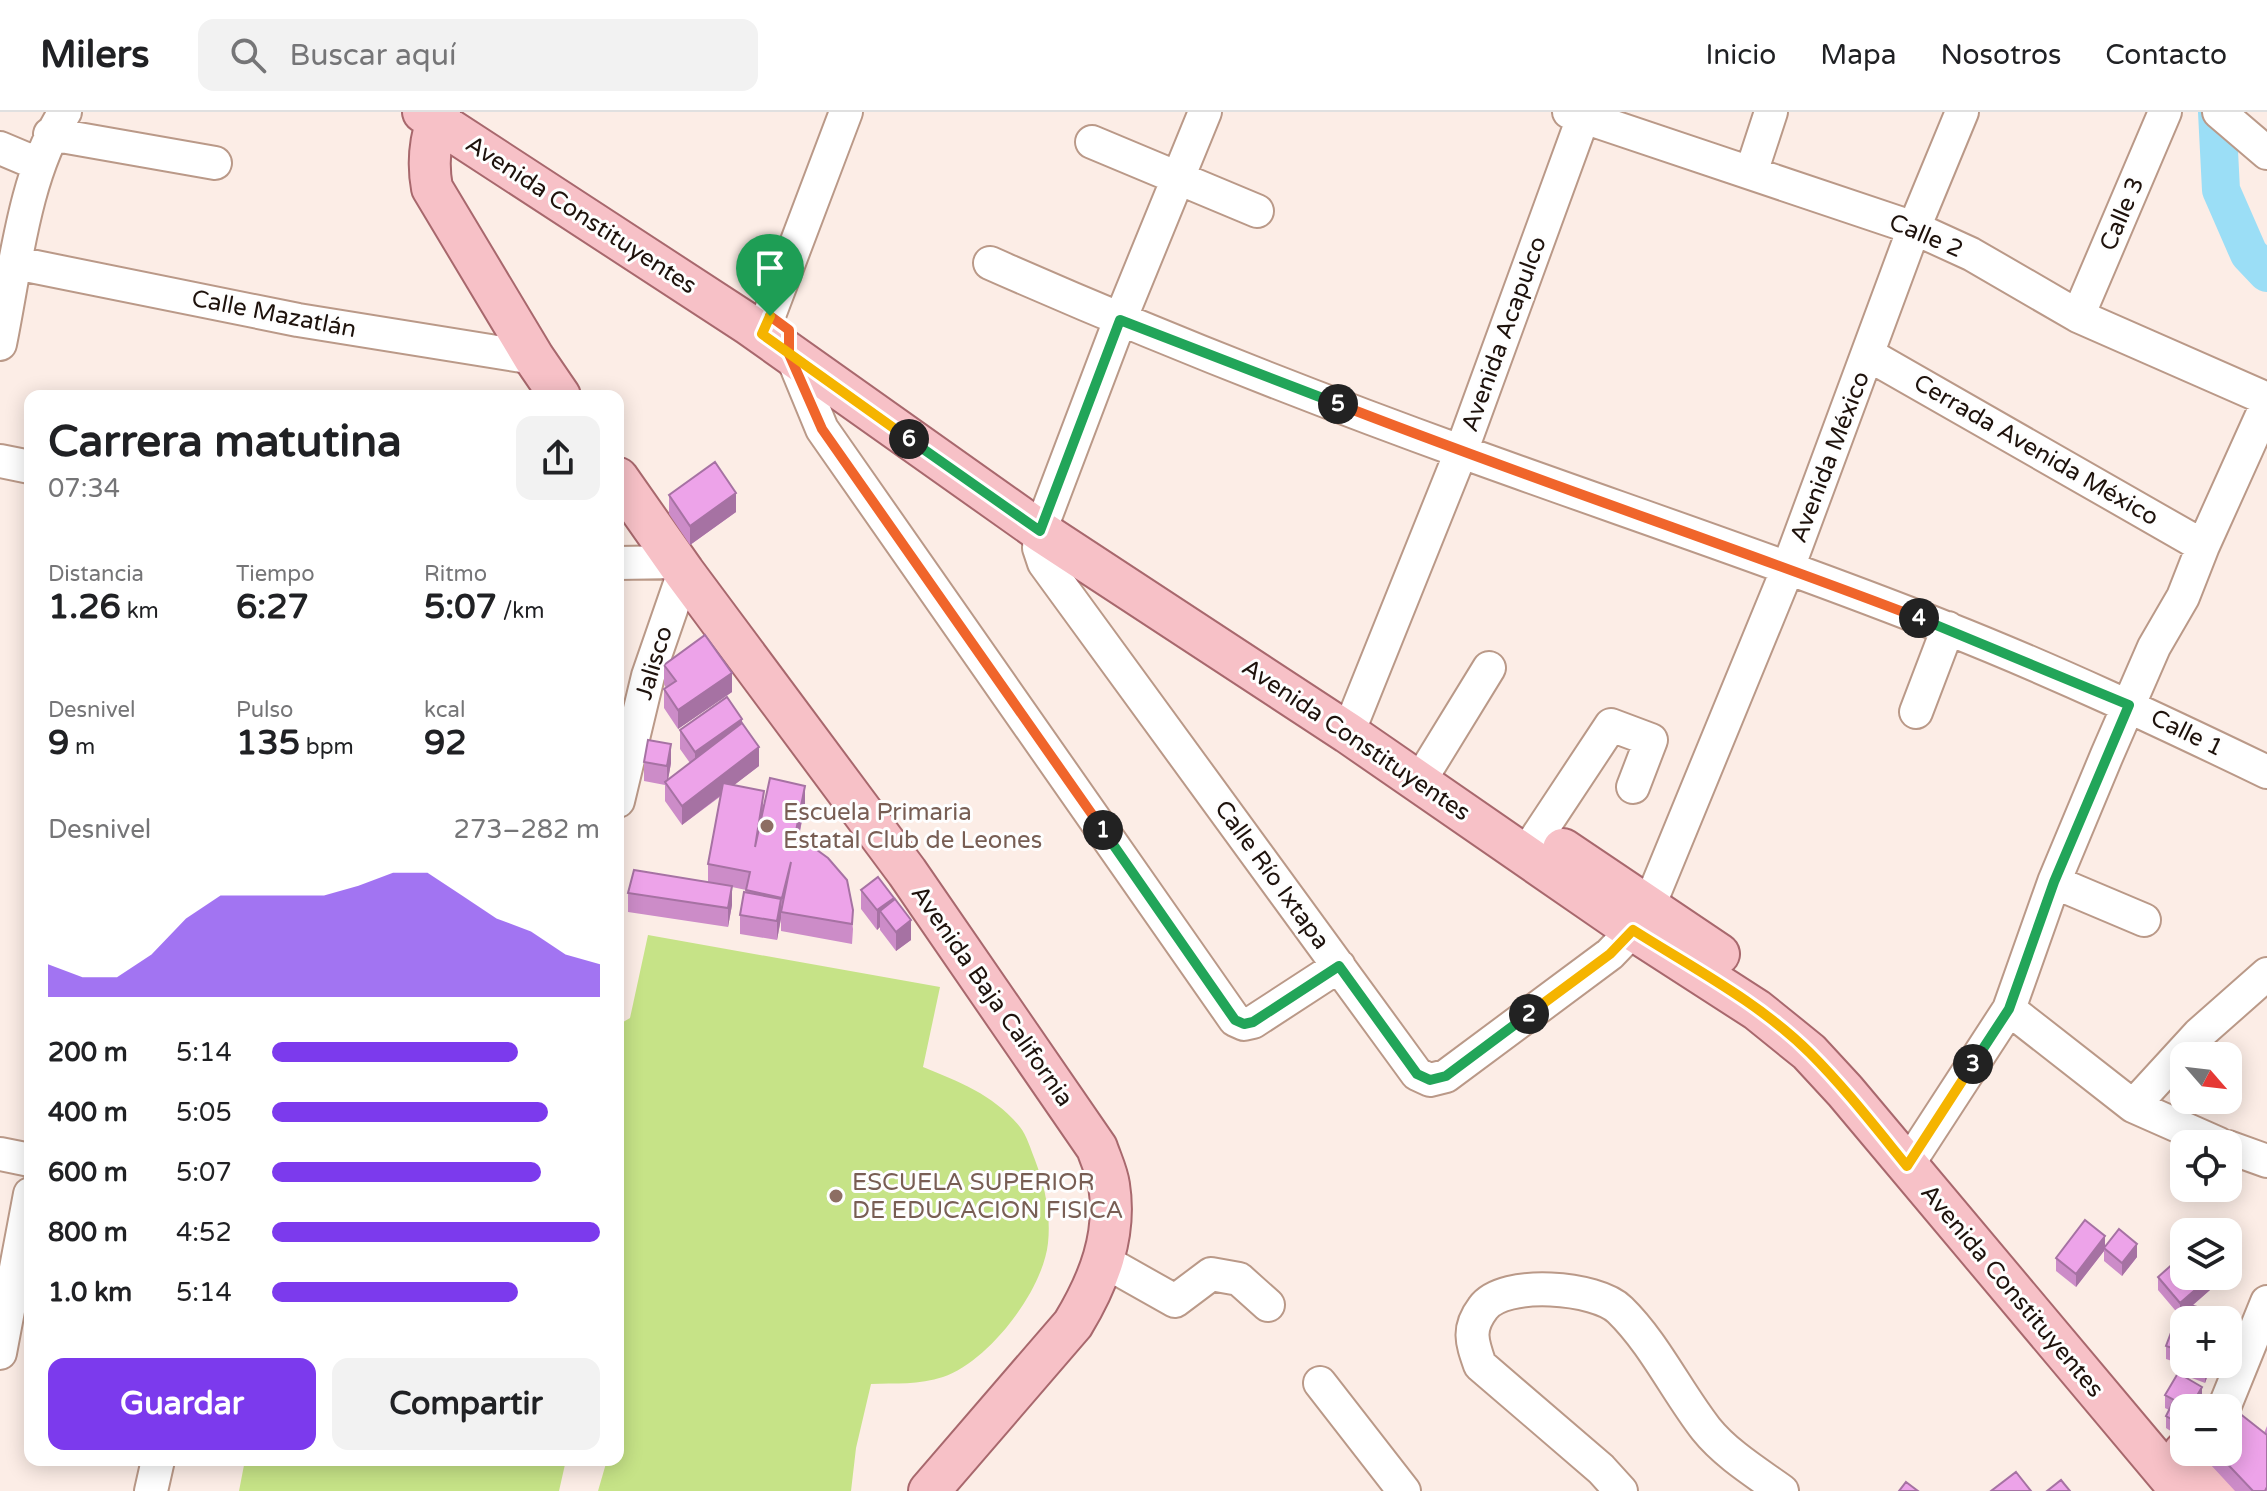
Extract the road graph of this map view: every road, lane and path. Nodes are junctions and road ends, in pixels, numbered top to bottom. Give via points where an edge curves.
1 (828, 112) edge
2 (846, 112) edge
3 (1205, 112) edge
4 (1771, 112) edge
5 (1962, 112) edge
6 (2165, 112) edge
7 (1579, 114) edge
8 (2222, 114) edge
9 (444, 120) edge
10 (58, 123) edge
11 (1092, 142) dead end
12 (0, 148) edge
13 (2267, 153) edge
14 (215, 163) dead end
15 (38, 164) junction
16 (1751, 173) junction
17 (1178, 177) junction
18 (1257, 211) dead end
19 (1914, 228) junction
20 (16, 263) junction
21 (990, 263) dead end
22 (2078, 316) junction
23 (1120, 320) junction
24 (769, 327) junction
25 (0, 344) edge
26 (1869, 355) junction
27 (534, 358) junction
28 (556, 390) edge
29 (2267, 402) edge
30 (1461, 452) junction
31 (0, 461) edge
32 (24, 466) edge
33 (624, 487) edge
34 (1044, 521) junction
35 (2203, 546) junction
36 (624, 563) edge
37 (680, 567) junction
38 (1788, 568) junction
39 (1948, 628) junction
40 (1489, 668) dead end
41 (2129, 705) junction
42 (1916, 712) dead end
43 (1352, 721) junction
44 (1425, 771) junction
45 (2267, 772) edge
46 (624, 776) edge
47 (1633, 787) dead end
48 (1533, 844) junction
49 (2054, 882) junction
50 (1641, 918) junction
51 (2144, 920) dead end
52 (1339, 966) junction
53 (2267, 974) edge
54 (2009, 1009) junction
55 (2133, 1106) junction
56 (2187, 1130) edge
57 (2242, 1152) edge
58 (0, 1154) edge
59 (1915, 1154) junction
60 (24, 1159) edge
61 (2267, 1161) edge
62 (24, 1226) edge
63 (1104, 1261) junction
64 (2267, 1302) edge
65 (1268, 1305) dead end
66 (0, 1353) edge
67 (1320, 1383) dead end
68 (2230, 1394) edge
69 (157, 1466) edge
70 (2194, 1471) edge
71 (151, 1491) edge
72 (929, 1491) edge
73 (1404, 1491) edge
74 (1621, 1491) edge
75 (1782, 1491) edge

1 - 24 street
2 - 24 street
3 - 17 street
4 - 16 street
5 - 19 street, Avenida México
6 - 22 street, Calle 3
7 - 16 street, Calle 2
7 - 30 street, Avenida Acapulco
8 - 13 street
9 - 24 main road, Avenida Constituyentes
9 - 27 main road via 428,168 432,188
10 - 14 street
10 - 15 street
11 - 17 street
12 - 15 street
15 - 20 street
16 - 19 street, Calle 2
17 - 18 street
17 - 23 street
19 - 22 street, Calle 2 via 1971,254
19 - 26 street, Avenida México
20 - 25 street
20 - 27 street, Calle Mazatlán via 298,320
21 - 23 street, Calle 1
22 - 29 street, Calle 2
23 - 30 street, Calle 1
23 - 34 street
24 - 34 main road, Avenida Constituyentes
24 - 52 street via 822,429 1235,1020 1253,1022
26 - 35 street, Cerrada Avenida México
26 - 38 street, Avenida México
27 - 28 main road
29 - 35 street
30 - 38 street, Calle 1
30 - 43 street, Avenida Acapulco
31 - 32 street
33 - 37 main road, Avenida Baja California
34 - 43 main road, Avenida Constituyentes
34 - 52 street, Calle Río Ixtapa via 1039,548 1044,563
35 - 41 street
36 - 37 street
37 - 46 street, Jalisco
37 - 63 main road, Avenida Baja California via 907,872 1097,1148 1109,1182 1111,1219
38 - 39 street, Calle 1
38 - 50 street, Avenida México
39 - 41 street, Calle 1
39 - 42 street
40 - 44 street
41 - 45 street, Calle 1
41 - 49 street
43 - 44 main road, Avenida Constituyentes
44 - 48 main road, Avenida Constituyentes
47 - 48 street via 1651,740 1611,725
48 - 50 main road, Avenida Constituyentes
49 - 51 street
49 - 54 street
50 - 52 street, Calle Río Ixtapa via 1610,954 1446,1076 1430,1080 1417,1074
50 - 59 main road, Avenida Constituyentes via 1809,1052
53 - 55 street via 2199,1034
54 - 55 street
54 - 59 street
55 - 56 street
57 - 61 street
58 - 60 street
59 - 70 main road, Avenida Constituyentes
62 - 66 street
63 - 65 street via 1175,1301 1211,1274 1239,1279
63 - 72 main road, Avenida Baja California via 1073,1324
64 - 68 street
67 - 73 street
69 - 71 street
74 - 75 street via 1480,1365 1473,1322 1486,1303 1506,1293 1546,1289 1590,1295 1618,1308 1709,1432

